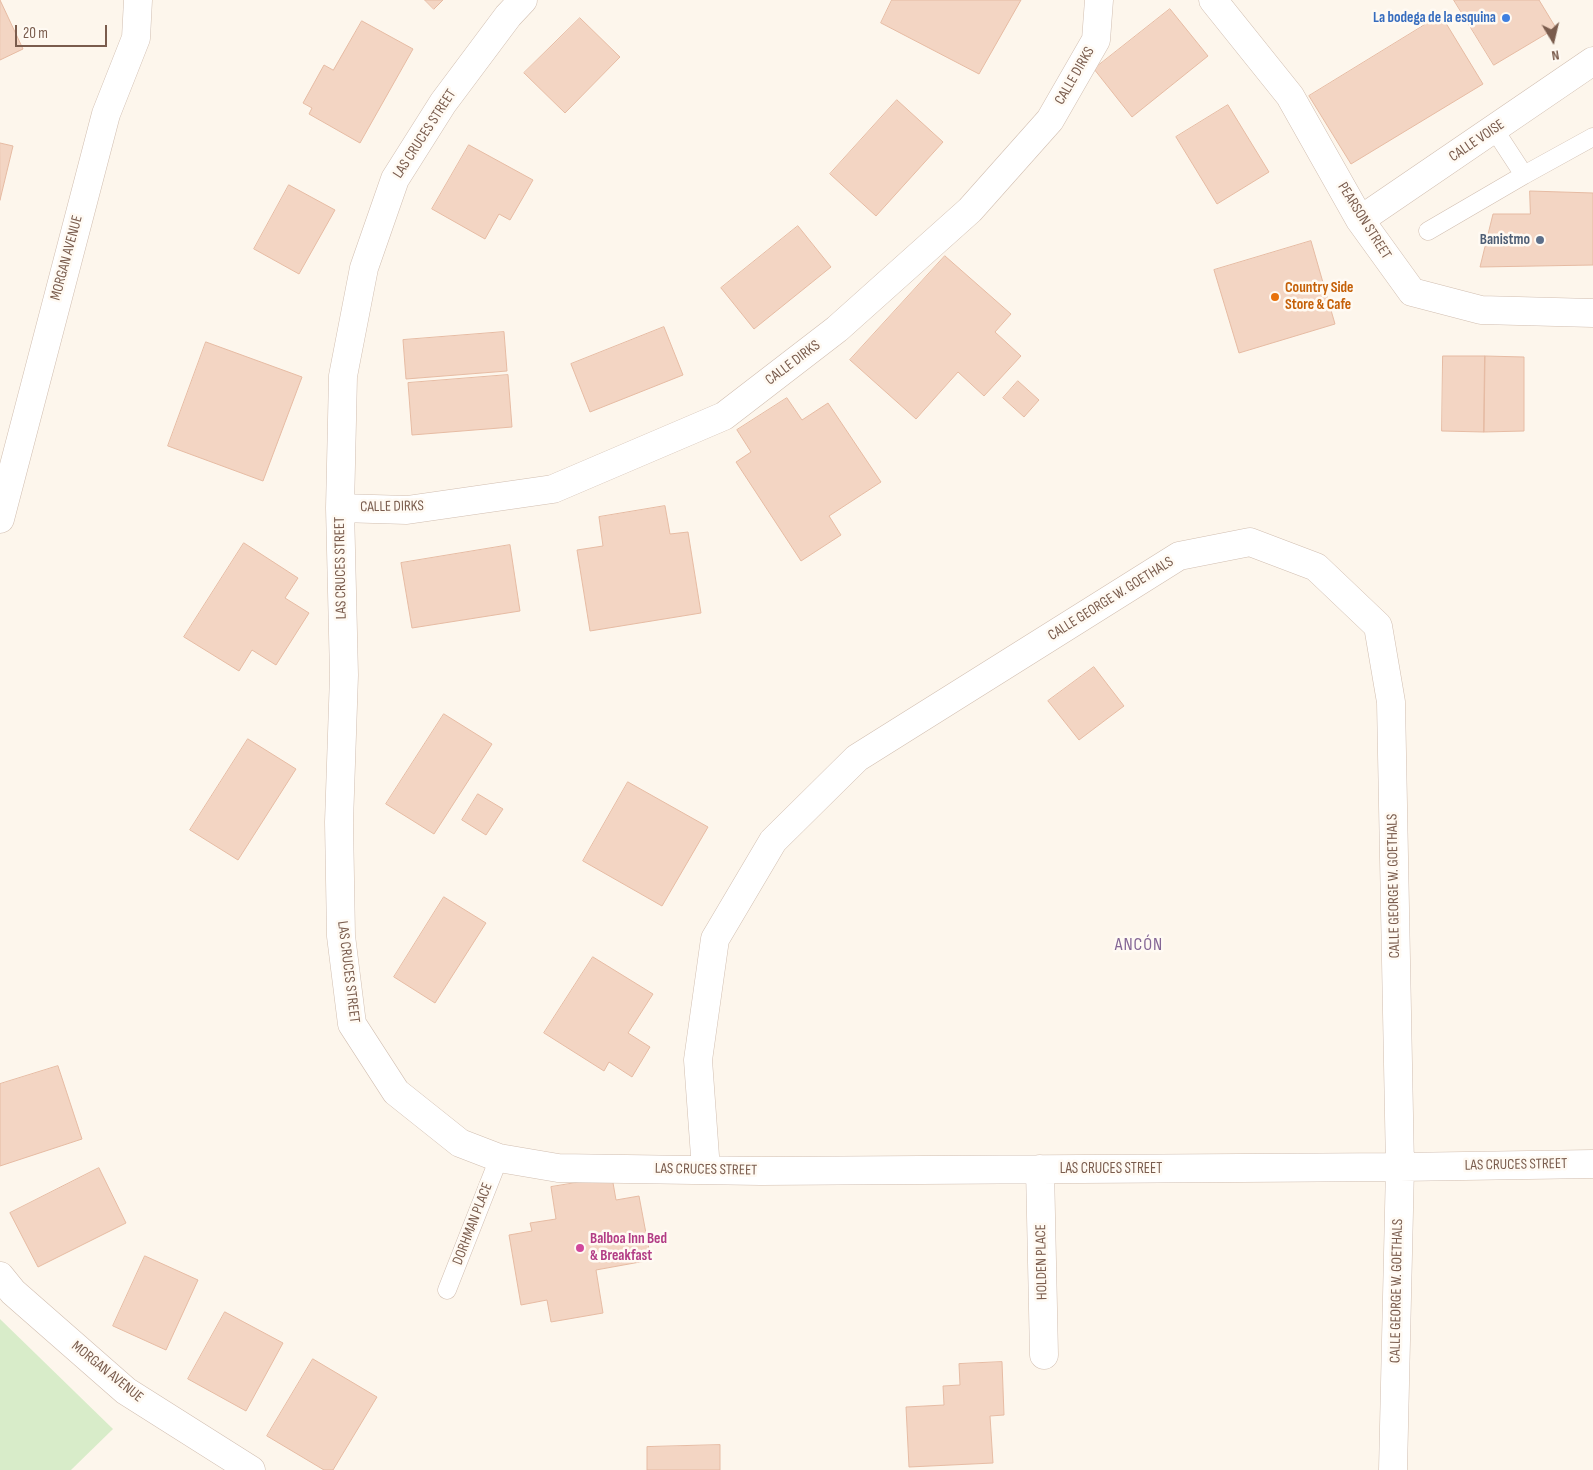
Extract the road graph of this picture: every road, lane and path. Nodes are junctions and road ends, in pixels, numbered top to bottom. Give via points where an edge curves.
1 (138, 0) edge
2 (523, 0) edge
3 (1099, 0) edge
4 (1213, 0) edge
5 (1593, 61) edge
6 (1494, 129) junction
7 (1593, 137) edge
8 (1524, 174) junction
9 (1360, 220) junction
10 (1428, 230) dead end
11 (1593, 313) edge
12 (340, 508) junction
13 (0, 519) edge
14 (499, 1158) junction
15 (1593, 1164) edge
16 (1400, 1167) junction
17 (1040, 1169) junction
18 (706, 1170) junction
19 (0, 1276) edge
20 (447, 1290) dead end
21 (1044, 1355) dead end
22 (251, 1470) edge
23 (1393, 1470) edge

1 - 13 street, MORGAN AVENUE via 136,38 106,114
2 - 12 street, LAS CRUCES STREET via 443,104 394,180 364,268 343,376
3 - 12 street, CALLE DIRKS via 1096,40 1050,120 970,210 837,329 724,416 553,489 407,510
4 - 9 street, PEARSON STREET via 1290,96
5 - 6 street, CALLE VOISE
6 - 8 lane
6 - 9 street, CALLE VOISE
7 - 8 lane
8 - 10 lane
9 - 11 street, PEARSON STREET via 1412,292 1481,310
12 - 14 street, LAS CRUCES STREET via 344,675 339,822 341,927 352,1024 396,1092 460,1143
14 - 18 street, LAS CRUCES STREET via 558,1168
14 - 20 lane, DORHMAN PLACE
15 - 16 street, LAS CRUCES STREET
16 - 17 street, LAS CRUCES STREET
16 - 18 street, CALLE GEORGE W. GOETHALS via 1391,702 1378,626 1316,567 1250,542 1179,556 1162,566 857,758 773,841 715,939 698,1060
16 - 23 street, CALLE GEORGE W. GOETHALS
17 - 18 street, LAS CRUCES STREET
17 - 21 street, HOLDEN PLACE
19 - 22 street, MORGAN AVENUE via 13,1292 126,1391

